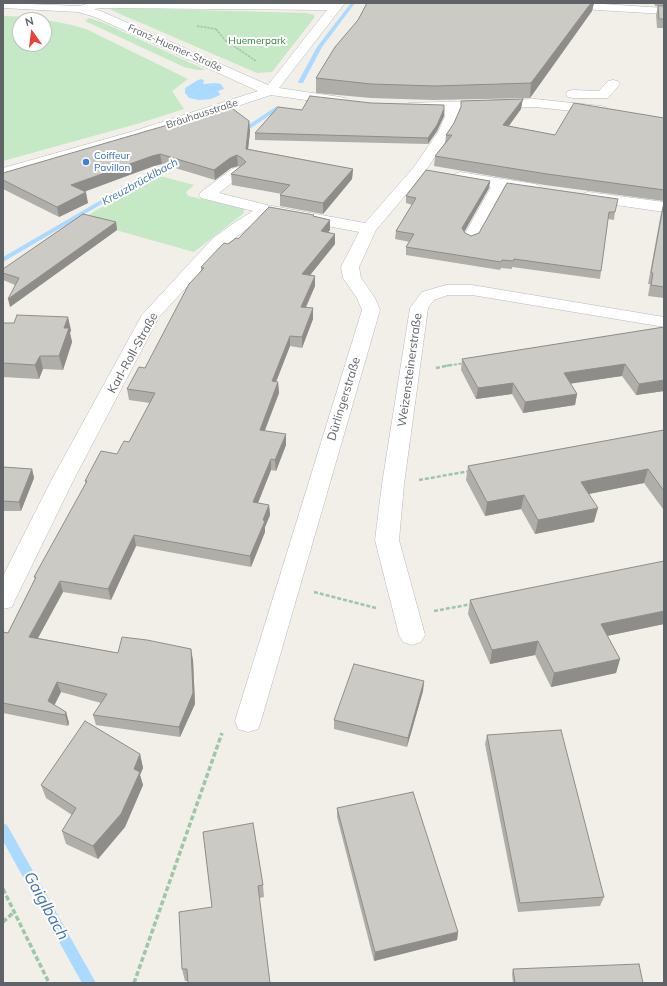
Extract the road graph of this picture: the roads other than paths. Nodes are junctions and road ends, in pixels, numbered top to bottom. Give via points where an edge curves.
1 (531, 3) edge
2 (535, 3) edge
3 (217, 4) edge
4 (3, 5) edge
5 (338, 5) edge
6 (80, 6) edge
7 (664, 11) edge
8 (613, 84) dead end
9 (270, 91) junction
10 (353, 103) edge
11 (494, 104) junction
12 (452, 105) junction
13 (403, 106) edge
14 (615, 112) edge
15 (237, 172) edge
16 (3, 173) edge
17 (434, 173) junction
18 (500, 184) junction
19 (552, 192) edge
20 (575, 195) edge
21 (664, 207) edge
22 (267, 210) junction
23 (369, 229) junction
24 (471, 237) edge
25 (664, 322) edge
26 (3, 600) edge
27 (410, 626) road end
28 (248, 721) road end

1 - 2 street
2 - 7 street
3 - 5 street, Franz-Huemer-Straße
3 - 6 street, Franz-Huemer-Straße
4 - 6 street, Franz-Huemer-Straße
5 - 9 street
6 - 9 street, Franz-Huemer-Straße
8 - 11 street via 603,95 506,91
9 - 10 street
9 - 16 street, Bräuhausstraße via 139,134
11 - 12 street
11 - 14 street via 554,105
12 - 13 street
12 - 17 street, Dürlingerstraße via 452,116
15 - 22 street via 207,195
17 - 18 street
17 - 23 street, Dürlingerstraße
18 - 19 street
18 - 24 street
20 - 21 street
22 - 23 street
22 - 26 street, Karl-Roll-Straße via 219,242 151,315 63,479
23 - 28 street, Dürlingerstraße via 350,267 352,278 371,310
25 - 27 street, Weizensteinerstraße via 472,290 446,290 428,296 419,308 387,540

